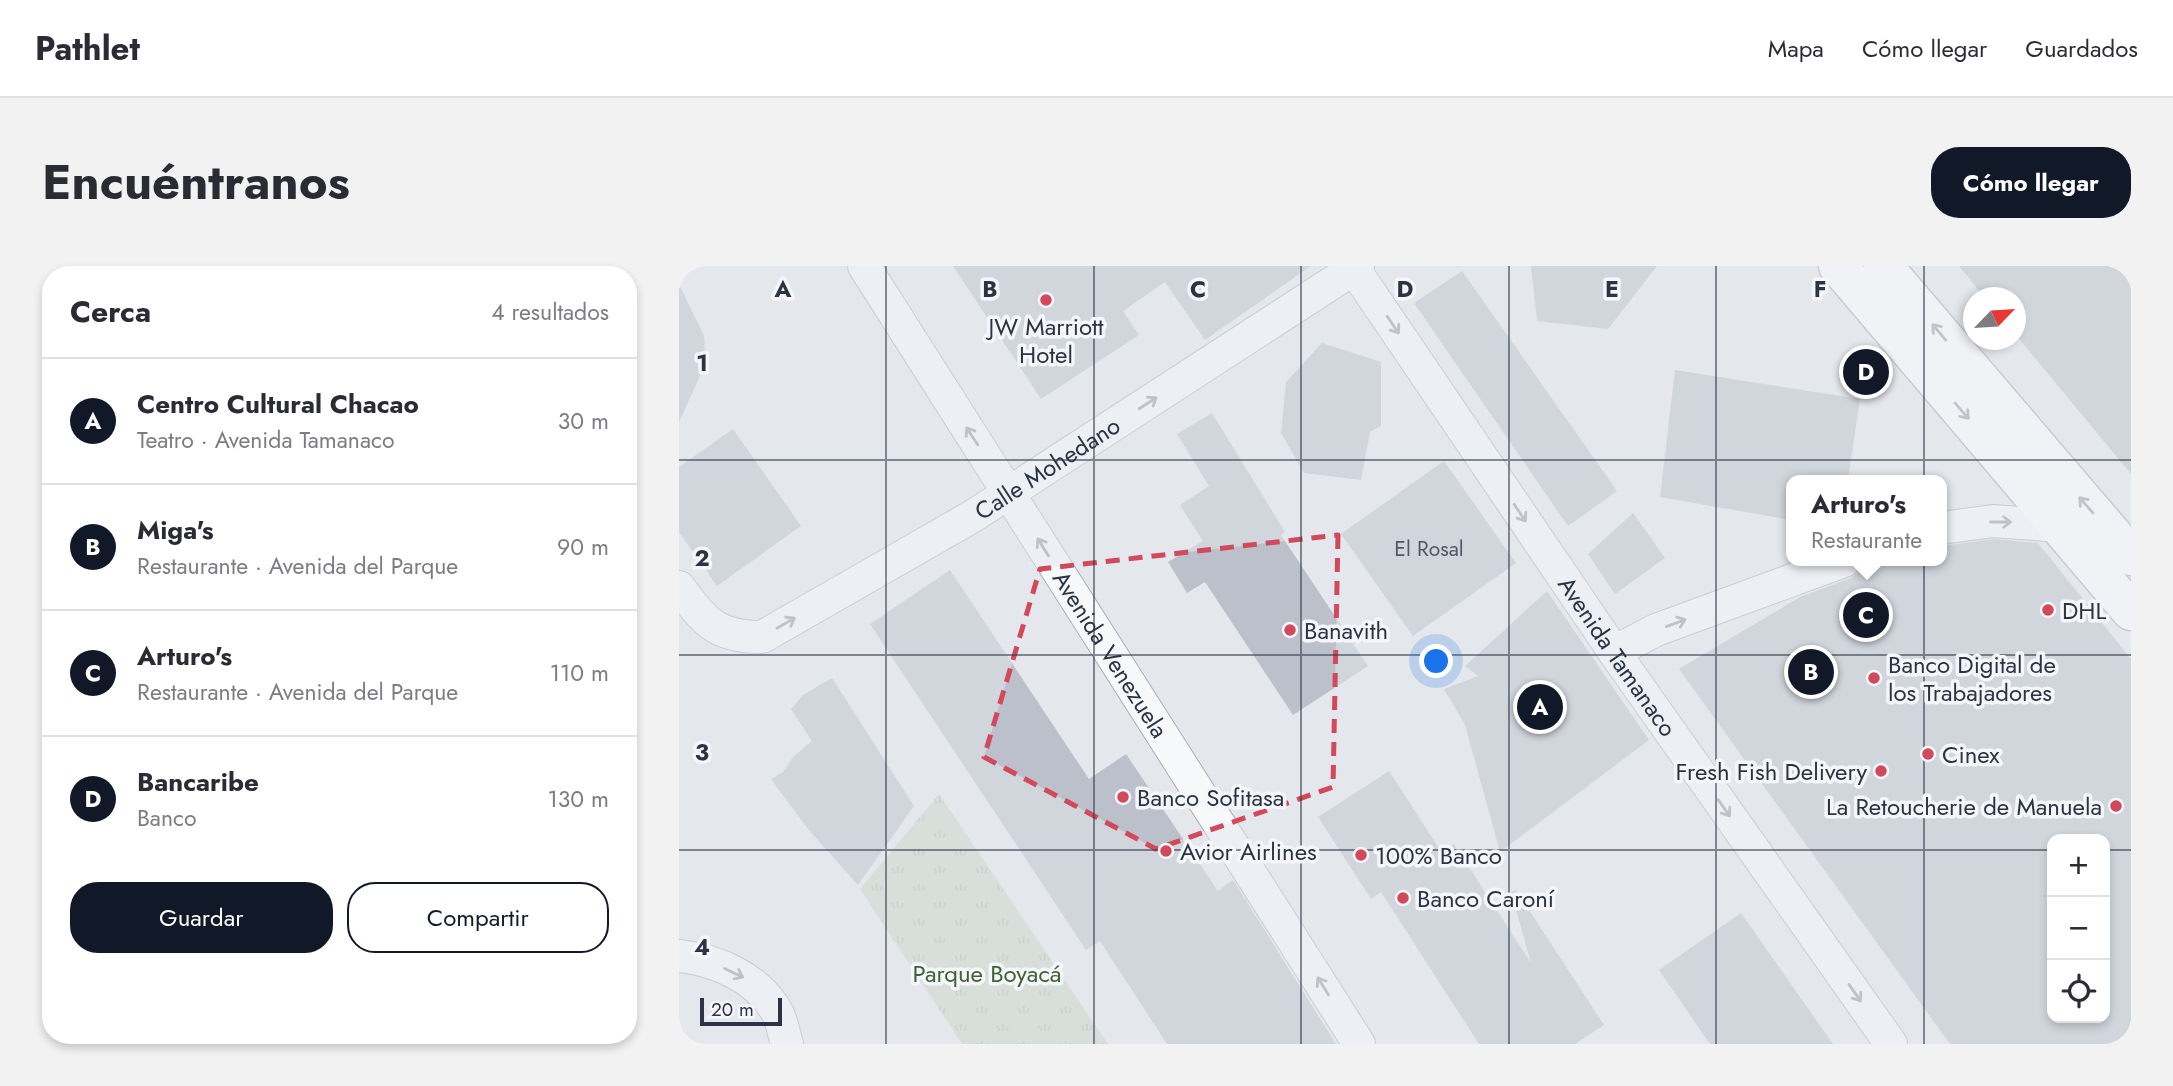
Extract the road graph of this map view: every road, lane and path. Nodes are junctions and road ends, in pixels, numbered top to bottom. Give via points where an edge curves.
1 (864, 266) edge
2 (1838, 266) edge
3 (1883, 266) edge
4 (1354, 267) edge
5 (1008, 494) junction
6 (2060, 526) junction
7 (1947, 527) edge
8 (2131, 556) edge
9 (1830, 566) edge
10 (679, 587) edge
11 (2131, 611) edge
12 (1614, 652) junction
13 (679, 956) edge
14 (787, 1044) edge
15 (1359, 1044) edge
16 (1891, 1044) edge

5 -> 1 street, Avenida Venezuela
2 -> 6 main road
8 -> 3 main road
5 -> 4 street, Calle Mohedano
4 -> 12 street, Avenida Tamanaco
10 -> 5 street, Calle Mohedano via 703,618 722,632 762,637
15 -> 5 street, Avenida Venezuela
7 -> 6 street via 1993,521
6 - 11 main road
12 -> 9 street via 1656,630
12 -> 16 street, Avenida Tamanaco
13 -> 14 street via 706,959 745,977 777,1012

